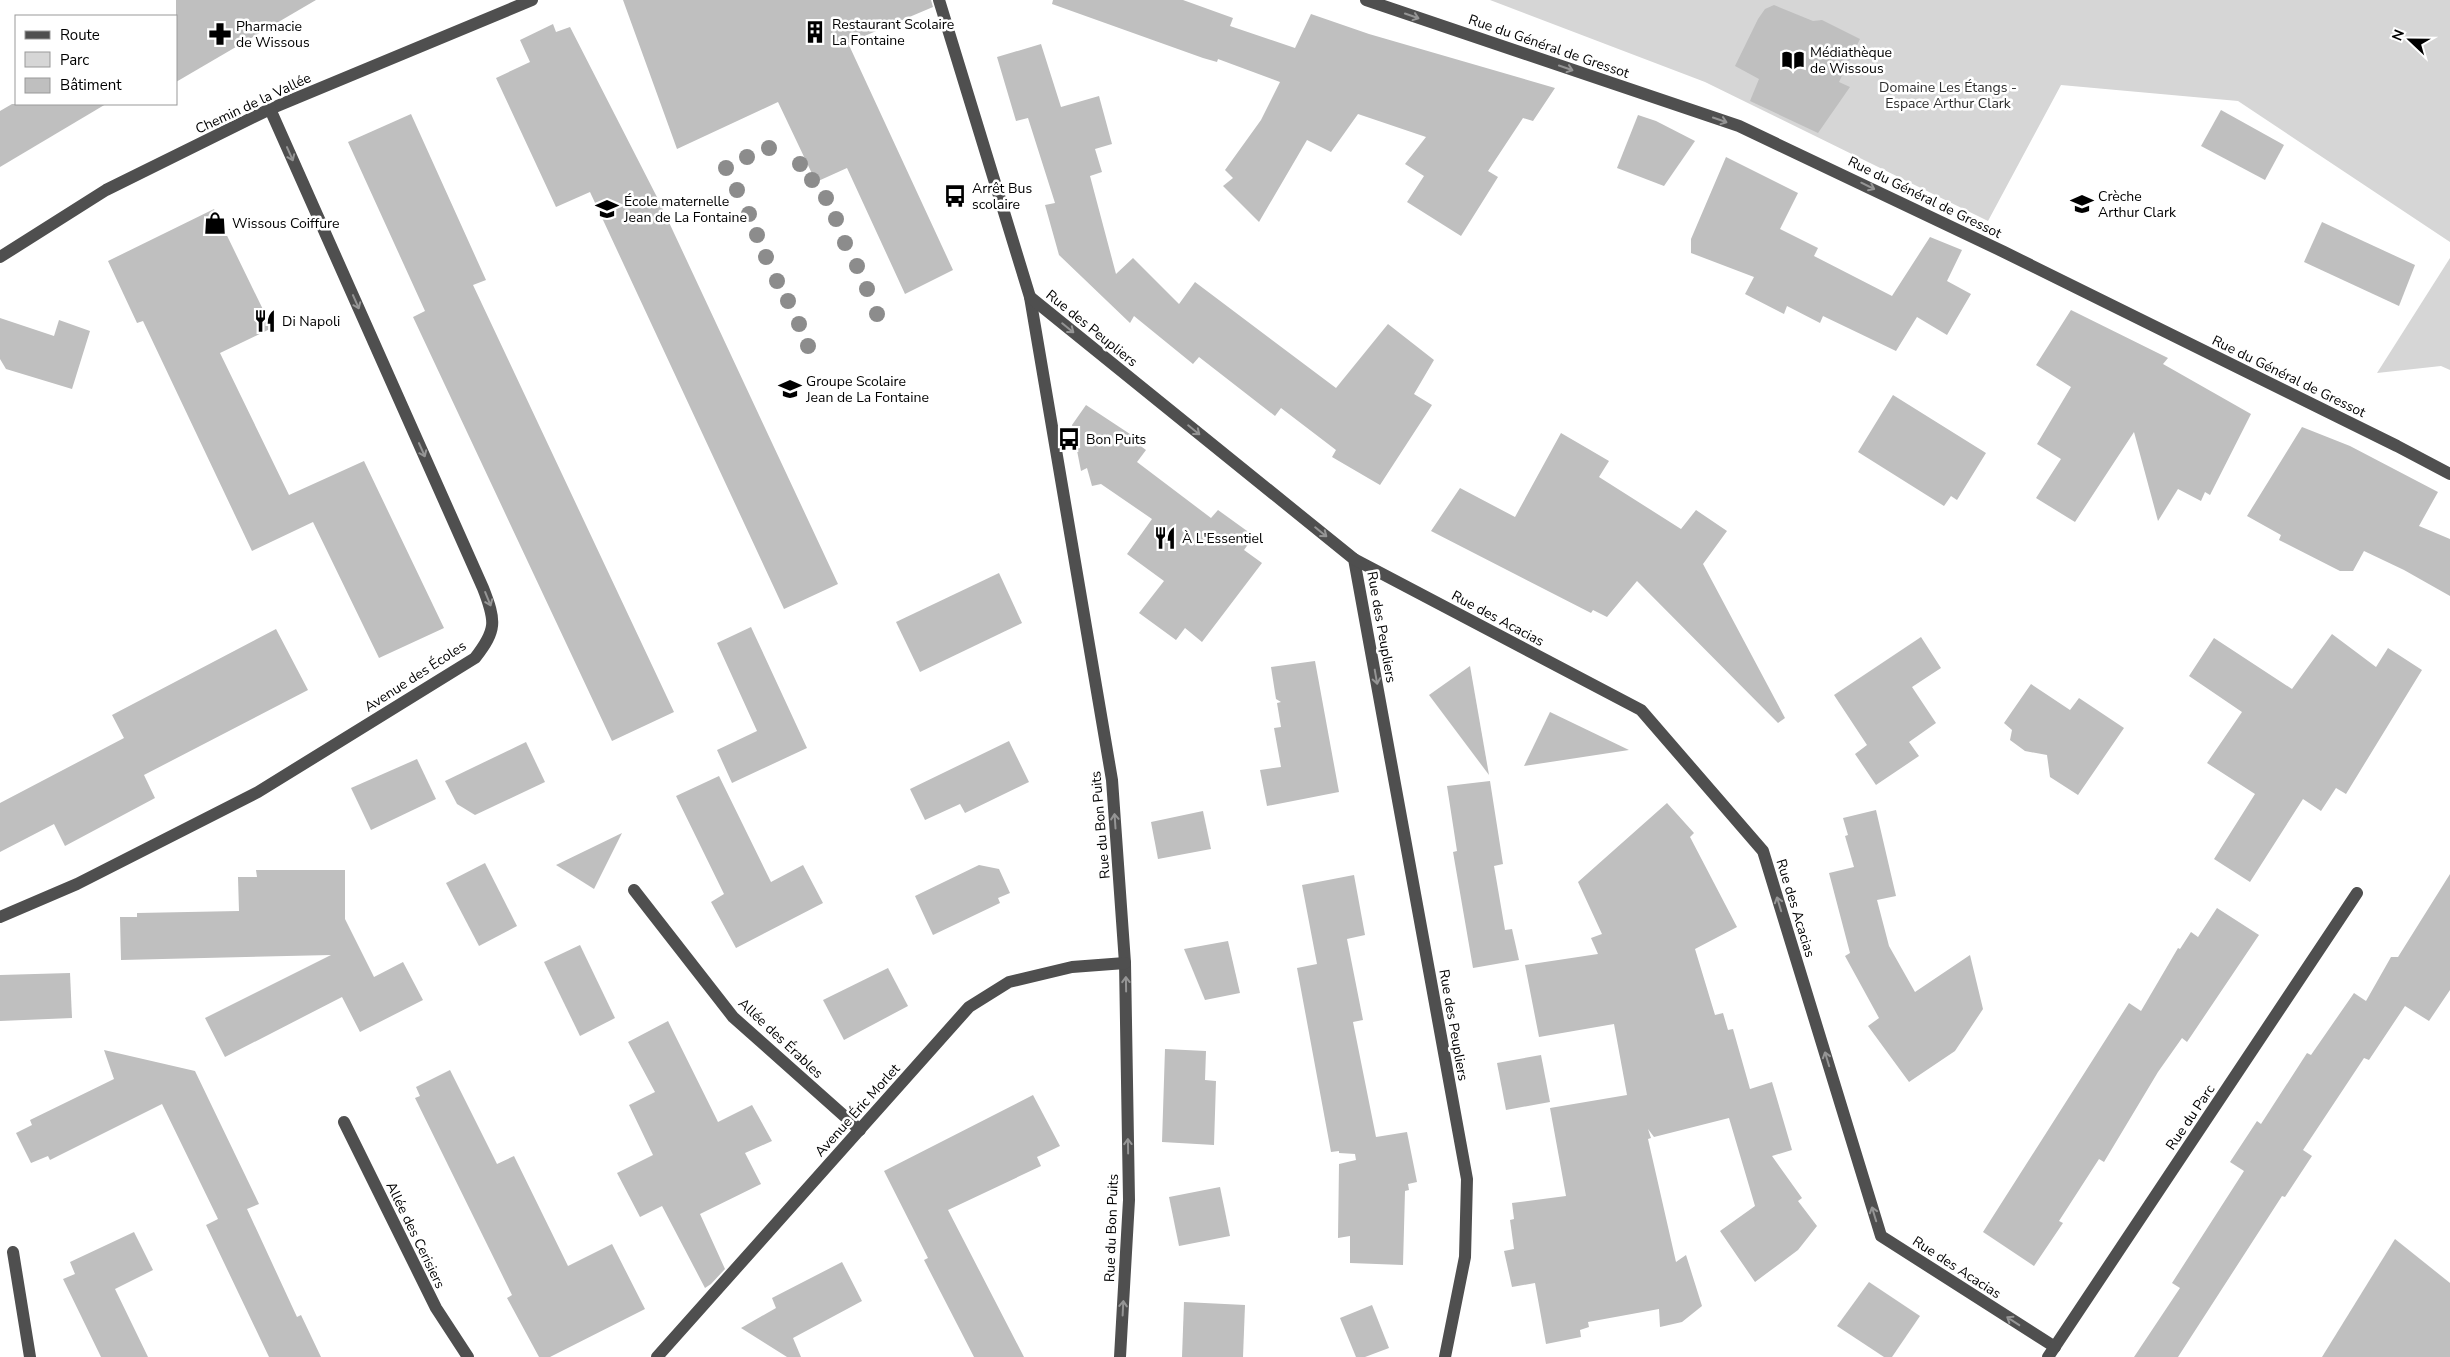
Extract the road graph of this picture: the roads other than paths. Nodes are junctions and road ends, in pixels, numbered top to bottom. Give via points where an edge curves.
1 (532, 0) edge
2 (939, 0) edge
3 (1366, 0) edge
4 (270, 109) junction
5 (0, 257) edge
6 (1030, 297) junction
7 (2450, 474) edge
8 (1354, 559) junction
9 (634, 890) dead end
10 (2357, 893) dead end
11 (0, 916) edge
12 (1125, 963) junction
13 (344, 1122) dead end
14 (860, 1130) junction
15 (13, 1252) dead end
16 (2051, 1352) edge
17 (662, 1355) edge
18 (30, 1357) edge
19 (468, 1357) edge
20 (1120, 1357) edge
21 (1445, 1357) edge

1 - 4 street, Chemin de la Vallée
2 - 6 street, Rue des Peupliers
3 -> 7 street, Rue du Général de Gressot via 1739,126 2013,256
4 - 5 street, Chemin de la Vallée via 106,190
4 -> 11 street, Avenue des Écoles via 492,609 490,640 475,658 258,792 77,884
6 -> 8 street, Rue des Peupliers
12 -> 6 street, Rue du Bon Puits via 1112,780
16 -> 8 street, Rue des Acacias via 1881,1236 1763,851 1641,710
8 -> 21 street, Rue des Peupliers via 1467,1179 1465,1257
9 - 14 street, Allée des Érables via 733,1017
10 - 16 street, Rue du Parc
12 - 14 street, Avenue Éric Morlet via 1072,966 1009,982 969,1007
20 -> 12 street, Rue du Bon Puits via 1129,1200
13 - 19 street, Allée des Cerisiers via 436,1308
14 - 17 street, Avenue Éric Morlet
15 - 18 street

